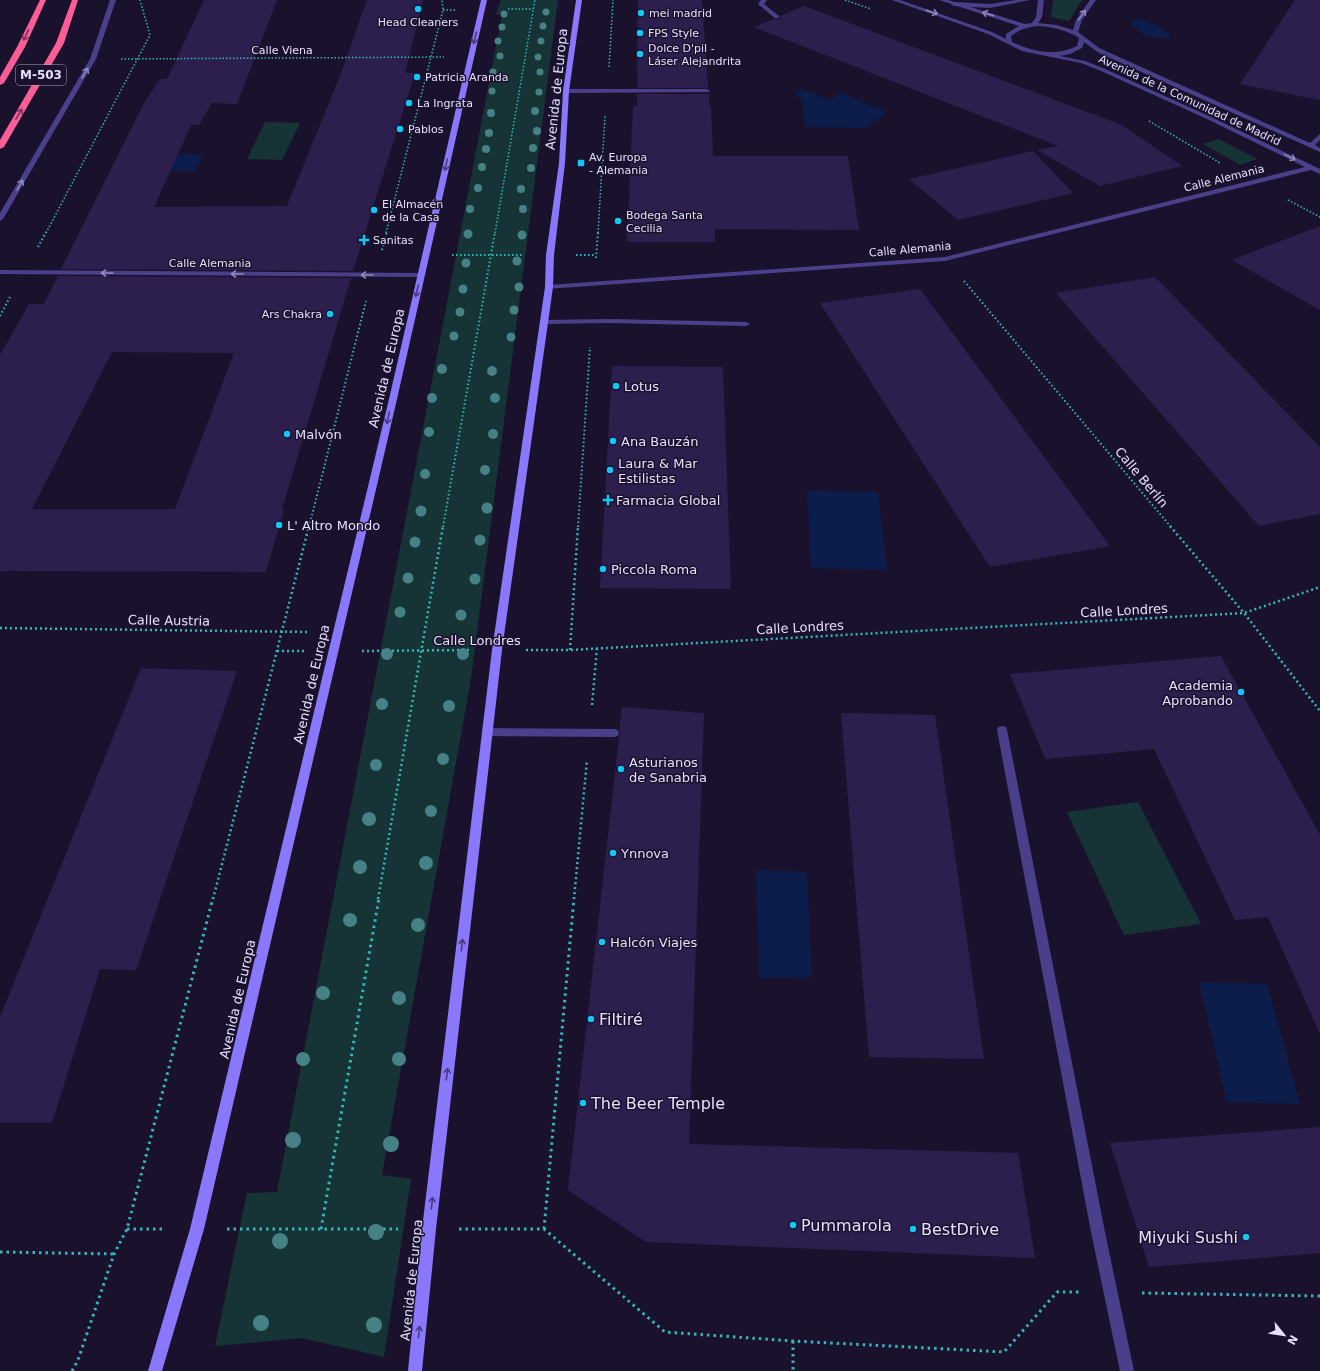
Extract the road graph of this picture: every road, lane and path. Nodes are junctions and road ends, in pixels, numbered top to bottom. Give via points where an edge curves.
1 (43, 0) edge
2 (75, 0) edge
3 (113, 0) edge
4 (140, 0) edge
5 (442, 0) edge
6 (484, 0) edge
7 (535, 0) edge
8 (579, 0) edge
9 (764, 0) edge
10 (845, 0) edge
11 (895, 0) edge
12 (942, 0) edge
13 (1027, 0) edge
14 (1041, 0) edge
15 (1093, 0) edge
16 (954, 4) junction
17 (875, 10) dead end
18 (777, 17) dead end
19 (1034, 25) junction
20 (1025, 26) junction
21 (1074, 33) junction
22 (1081, 39) junction
23 (1009, 41) junction
24 (1048, 54) junction
25 (431, 57) junction
26 (471, 57) junction
27 (93, 59) junction
28 (137, 59) junction
29 (0, 83) edge
30 (566, 91) junction
31 (707, 91) dead end
32 (1145, 118) dead end
33 (1320, 136) edge
34 (1311, 146) junction
35 (0, 148) edge
36 (1320, 150) edge
37 (1311, 168) junction
38 (1320, 172) edge
39 (1252, 182) junction
40 (1320, 217) edge
41 (0, 219) edge
42 (425, 255) junction
43 (491, 255) junction
44 (550, 255) junction
45 (596, 255) dead end
46 (945, 259) junction
47 (0, 272) edge
48 (24, 272) junction
49 (373, 275) junction
50 (420, 275) junction
51 (549, 287) junction
52 (0, 316) edge
53 (544, 322) junction
54 (746, 324) dead end
55 (1320, 587) edge
56 (1244, 613) junction
57 (0, 628) edge
58 (282, 631) junction
59 (337, 632) junction
60 (597, 648) junction
61 (422, 650) junction
62 (497, 650) junction
63 (277, 651) junction
64 (332, 651) junction
65 (1320, 711) edge
66 (1002, 730) dead end
67 (487, 732) junction
68 (590, 732) junction
69 (614, 733) dead end
70 (197, 1228) junction
71 (127, 1229) junction
72 (321, 1229) junction
73 (429, 1229) junction
74 (544, 1229) junction
75 (0, 1252) edge
76 (114, 1254) junction
77 (1110, 1293) junction
78 (1320, 1296) edge
79 (793, 1341) junction
80 (72, 1371) edge
81 (155, 1371) edge
82 (415, 1371) edge
83 (793, 1371) edge
84 (1127, 1371) edge

1 -> 29 highway, M-503
35 -> 2 highway, M-503 via 60,43
3 - 27 street
4 - 28 path via 150,35
5 - 25 path via 443,10
6 -> 26 street, Avenida de Europa
7 - 43 path
8 - 30 street, Avenida de Europa
9 - 18 street via 761,4
10 - 17 path
11 -> 23 street via 958,20
12 - 16 street
13 - 16 street via 990,6
14 - 19 street via 1039,17
21 -> 15 street via 1079,20
20 -> 16 street
19 - 20 street, Avenida de la Comunidad de Madrid
19 - 21 street, Avenida de la Comunidad de Madrid via 1056,26
20 - 23 street via 1014,29 1008,35
21 - 22 street, Avenida de la Comunidad de Madrid
22 - 24 street via 1080,47 1068,53
22 - 34 street, Avenida de la Comunidad de Madrid via 1102,52
23 - 24 street via 1024,50
24 -> 37 street, Avenida de la Comunidad de Madrid via 1101,69
25 - 26 path, Calle Viena
25 - 28 path, Calle Viena
25 - 49 path via 381,255
26 -> 42 street, Avenida de Europa
27 - 28 path, Calle Viena
41 -> 27 street
28 - 48 path
30 - 31 street
30 - 44 street, Avenida de Europa via 562,163
32 - 39 path
33 - 34 street
34 - 36 street, Avenida de la Comunidad de Madrid
37 - 38 street, Avenida de la Comunidad de Madrid
37 - 39 street, Calle Alemania
39 - 40 path
39 - 46 street, Calle Alemania
42 - 43 path
42 - 50 street, Avenida de Europa
43 - 44 path
43 - 61 path
44 - 45 path
44 - 51 street, Avenida de Europa
46 - 51 street, Calle Alemania
46 - 56 path, Calle Berlín
47 - 48 street, Calle Alemania
49 -> 48 street, Calle Alemania
48 - 52 path
49 - 50 street, Calle Alemania
49 - 58 path
50 -> 59 street, Avenida de Europa
51 - 53 street, Avenida de Europa
53 - 54 street
53 - 62 street, Avenida de Europa
55 - 56 path, Calle Londres
56 - 60 path, Calle Londres
56 - 65 path, Calle Berlín
57 - 58 path, Calle Austria
58 - 59 path, Calle Austria
58 - 63 path
59 - 64 street, Avenida de Europa
60 - 62 path, Calle Londres
60 - 68 path
61 - 62 path, Calle Londres
61 - 64 path, Calle Londres
61 - 72 path
62 - 67 street, Avenida de Europa
63 - 64 path, Calle Londres
63 - 71 path
64 - 70 street, Avenida de Europa
66 - 77 street
67 - 68 street
73 -> 67 street, Avenida de Europa
68 - 69 street
68 - 74 path
70 - 71 path
70 - 72 path
70 - 81 street, Avenida de Europa
71 - 76 path
72 - 73 path
73 - 74 path
82 -> 73 street, Avenida de Europa
74 - 79 path via 665,1332
75 - 76 path
76 - 80 path
77 - 78 path
77 - 79 path via 1057,1292 1004,1352
77 - 84 street
79 - 83 path

